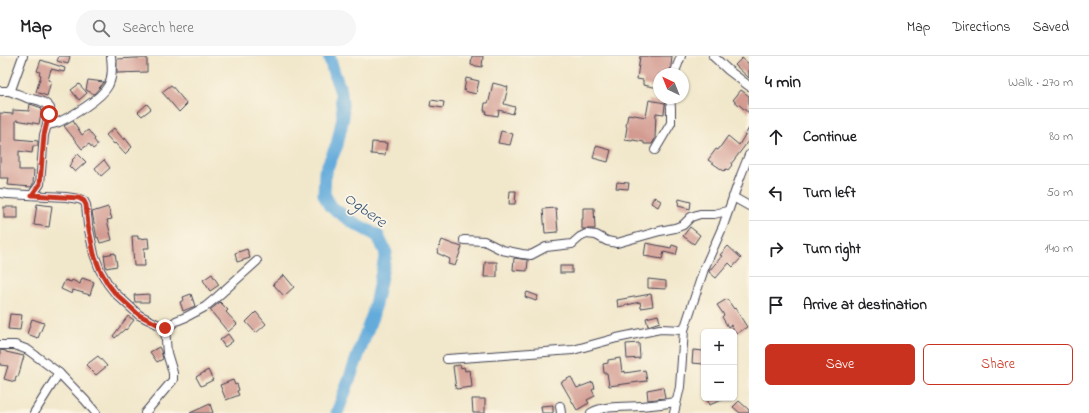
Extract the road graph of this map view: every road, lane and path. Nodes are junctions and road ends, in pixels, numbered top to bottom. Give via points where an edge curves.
1 (23, 56) edge
2 (112, 56) edge
3 (681, 56) edge
4 (713, 56) edge
5 (676, 68) edge
6 (749, 86) edge
7 (0, 91) edge
8 (9, 91) junction
9 (671, 104) edge
10 (47, 125) junction
11 (655, 150) dead end
12 (749, 155) edge
13 (0, 193) edge
14 (32, 195) junction
15 (733, 197) junction
16 (749, 206) edge
17 (727, 211) junction
18 (464, 240) dead end
19 (257, 261) dead end
20 (165, 328) junction
21 (684, 330) junction
22 (0, 346) edge
23 (447, 359) dead end
24 (59, 373) junction
25 (676, 402) junction
26 (34, 413) edge
27 (96, 413) edge
28 (145, 413) edge
29 (591, 413) edge
30 (674, 413) edge

1 - 8 street
2 - 10 street via 112,77 108,87 98,98 71,117
3 - 5 street
4 - 6 street
7 - 8 street
8 - 10 street via 47,104 50,108
9 - 11 street via 671,123
10 - 14 street via 40,184
12 - 15 street
13 - 14 street
14 - 20 street via 79,198 84,201 94,254 108,284 139,315
15 - 16 street
15 - 17 street
17 - 18 street via 700,214 675,228 617,243 586,234 572,244 546,247 531,255 502,250 484,241
17 - 21 street
19 - 20 street via 205,307
20 - 28 street via 173,380
21 - 23 street via 660,329 573,350
21 - 25 street via 680,387
22 - 24 street via 15,345 28,350
24 - 26 street
24 - 27 street
25 - 29 street via 608,408
25 - 30 street

